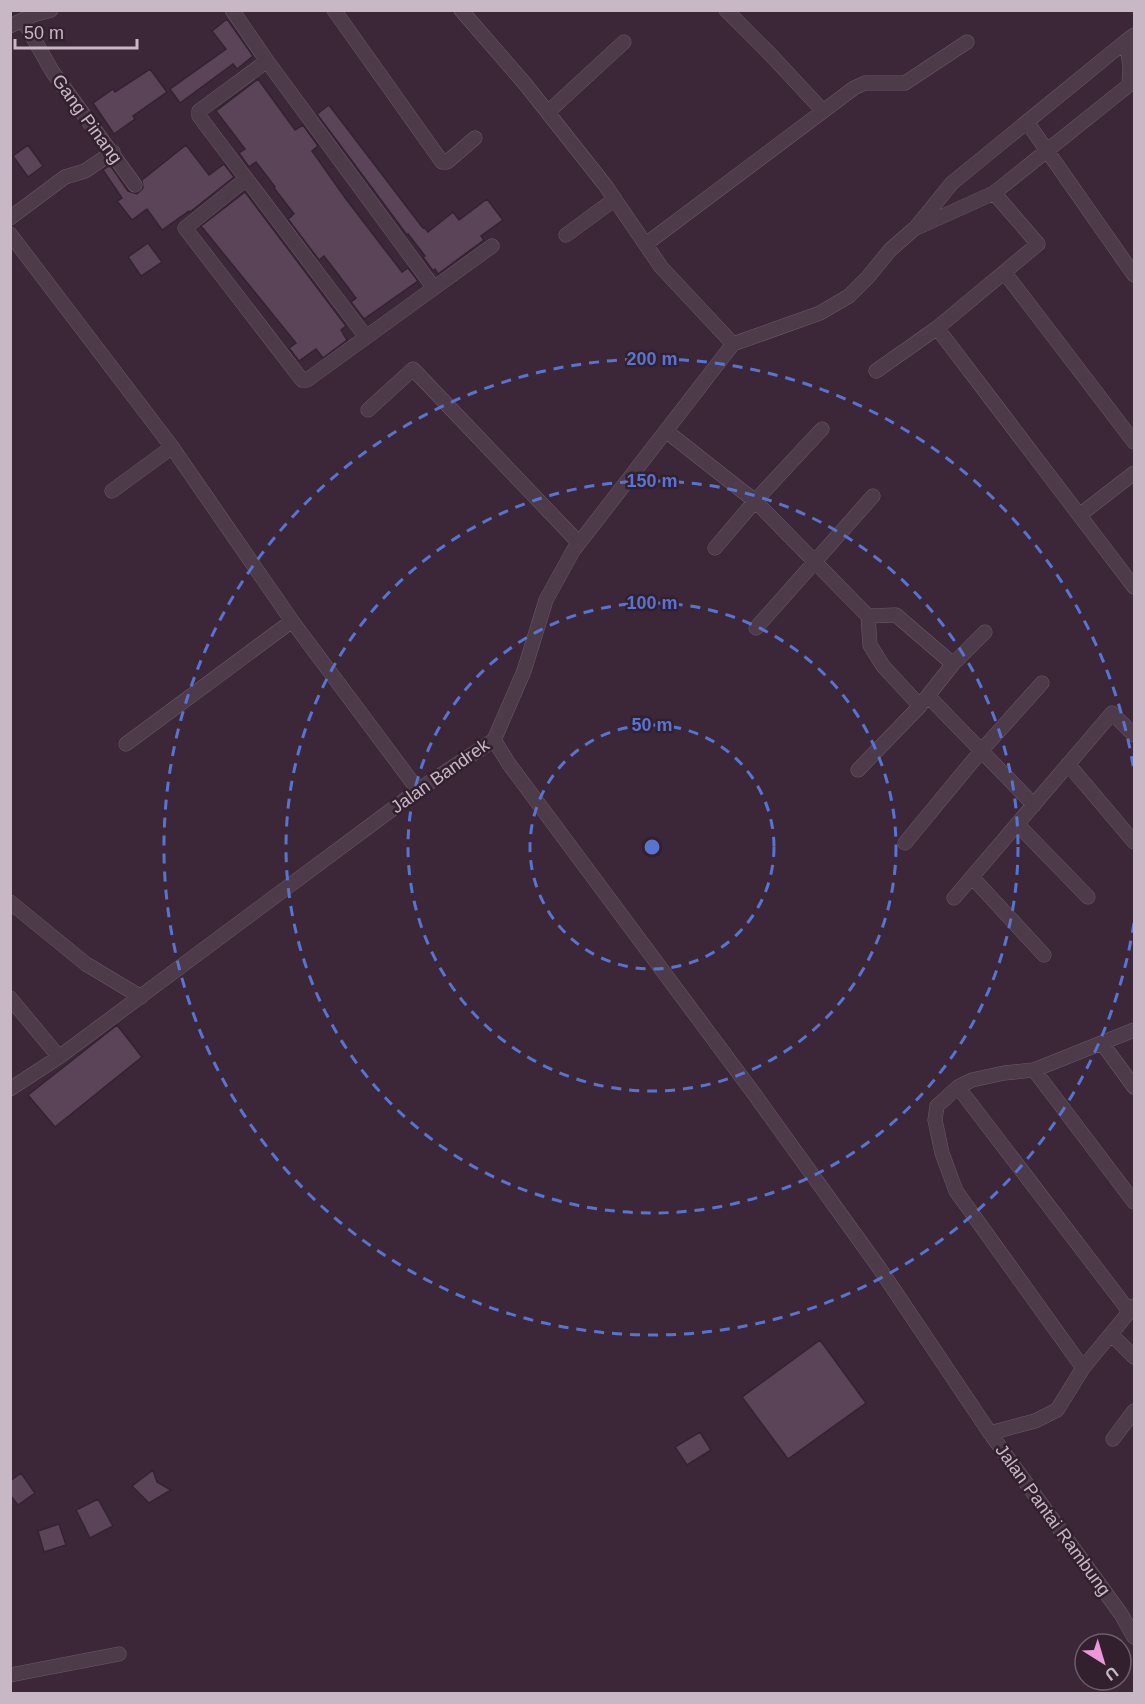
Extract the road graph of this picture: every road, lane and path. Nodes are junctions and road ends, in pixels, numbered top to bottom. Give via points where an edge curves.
1 (51, 10) edge
2 (232, 10) edge
3 (334, 10) edge
4 (726, 10) edge
5 (468, 13) edge
6 (17, 23) edge
7 (1130, 38) edge
8 (624, 42) dead end
9 (967, 42) dead end
10 (267, 61) junction
11 (823, 111) junction
12 (548, 112) junction
13 (1027, 122) junction
14 (476, 138) dead end
15 (113, 152) junction
16 (1047, 152) junction
17 (246, 179) junction
18 (135, 185) dead end
19 (994, 193) junction
20 (615, 199) junction
21 (10, 218) edge
22 (914, 229) junction
23 (566, 235) dead end
24 (12, 241) edge
25 (646, 244) junction
26 (492, 246) dead end
27 (1005, 273) junction
28 (1134, 275) edge
29 (435, 288) junction
30 (937, 328) junction
31 (366, 337) junction
32 (733, 344) junction
33 (876, 370) dead end
34 (368, 410) dead end
35 (822, 429) dead end
36 (666, 431) junction
37 (1134, 442) edge
38 (172, 447) junction
39 (1134, 473) edge
40 (112, 491) dead end
41 (873, 496) dead end
42 (755, 501) junction
43 (1081, 514) junction
44 (579, 543) junction
45 (715, 548) dead end
46 (814, 563) junction
47 (1134, 586) edge
48 (868, 616) junction
49 (292, 621) junction
50 (756, 628) dead end
51 (985, 632) dead end
52 (953, 664) junction
53 (1042, 683) dead end
54 (924, 701) junction
55 (1134, 735) edge
56 (494, 740) junction
57 (126, 744) dead end
58 (981, 751) junction
59 (1068, 764) junction
60 (858, 770) dead end
61 (418, 790) junction
62 (1034, 805) junction
63 (1017, 824) junction
64 (1134, 842) edge
65 (905, 843) dead end
66 (972, 877) junction
67 (1088, 897) dead end
68 (954, 898) dead end
69 (10, 902) edge
70 (1044, 955) dead end
71 (141, 997) junction
72 (10, 998) edge
73 (1134, 1030) edge
74 (1102, 1043) junction
75 (59, 1057) junction
76 (1034, 1070) junction
77 (958, 1087) junction
78 (1134, 1087) edge
79 (10, 1089) edge
80 (1134, 1202) edge
81 (1132, 1309) edge
82 (1111, 1334) junction
83 (1134, 1357) edge
84 (1083, 1368) junction
85 (1134, 1412) edge
86 (990, 1433) junction
87 (1113, 1439) dead end
88 (1134, 1637) edge
89 (119, 1654) dead end
90 (10, 1675) edge

1 - 6 street
2 - 10 street
3 - 14 street via 442,162
4 - 11 street
5 - 12 street
6 - 15 street, Gang Pinang
7 - 13 street
7 - 16 street via 1129,85
8 - 12 street
9 - 11 street via 905,83 866,83
10 - 17 street via 199,111 202,121
10 - 29 street
11 - 25 street
12 - 20 street
13 - 16 street
13 - 22 street via 952,183
15 - 18 street, Gang Pinang
15 - 21 street via 85,171 65,177
16 - 19 street
16 - 28 street
17 - 31 street
17 - 31 street via 189,224 187,232 302,380
19 - 22 street
19 - 27 street via 1038,244
20 - 23 street
20 - 25 street
22 - 32 street via 849,296 820,313
24 - 38 street
25 - 32 street via 661,267
26 - 29 street
27 - 30 street
27 - 37 street
29 - 31 street
30 - 33 street
30 - 43 street
32 - 36 street, Jalan Bandrek
34 - 44 street via 413,369
35 - 42 street
36 - 42 street
36 - 44 street, Jalan Bandrek
38 - 40 street
38 - 49 street
39 - 43 street
41 - 46 street
42 - 45 street
42 - 46 street
43 - 47 street
44 - 56 street, Jalan Bandrek via 546,600 524,671
46 - 48 street
46 - 50 street
48 - 52 street via 896,615
48 - 54 street via 873,650 883,666
49 - 57 street
49 - 61 street
51 - 52 street
52 - 54 street
53 - 58 street
54 - 58 street
54 - 60 street
55 - 59 street via 1112,713
56 - 61 street, Jalan Bandrek
56 - 86 street, Jalan Pantai Rambung via 880,1269
58 - 62 street
58 - 65 street
59 - 62 street
59 - 64 street
61 - 71 street, Jalan Bandrek
62 - 63 street
63 - 66 street
63 - 67 street
66 - 68 street
66 - 70 street
69 - 71 street via 86,963
71 - 75 street, Jalan Bandrek
72 - 75 street
73 - 74 street
74 - 76 street
74 - 78 street
75 - 79 street, Jalan Bandrek
76 - 77 street via 972,1080
76 - 80 street
77 - 81 street
77 - 84 street via 937,1106 935,1120 956,1191
81 - 82 street
82 - 83 street
82 - 84 street
84 - 86 street via 1057,1410 1035,1421
85 - 87 street
86 - 88 street, Jalan Pantai Rambung
89 - 90 street

